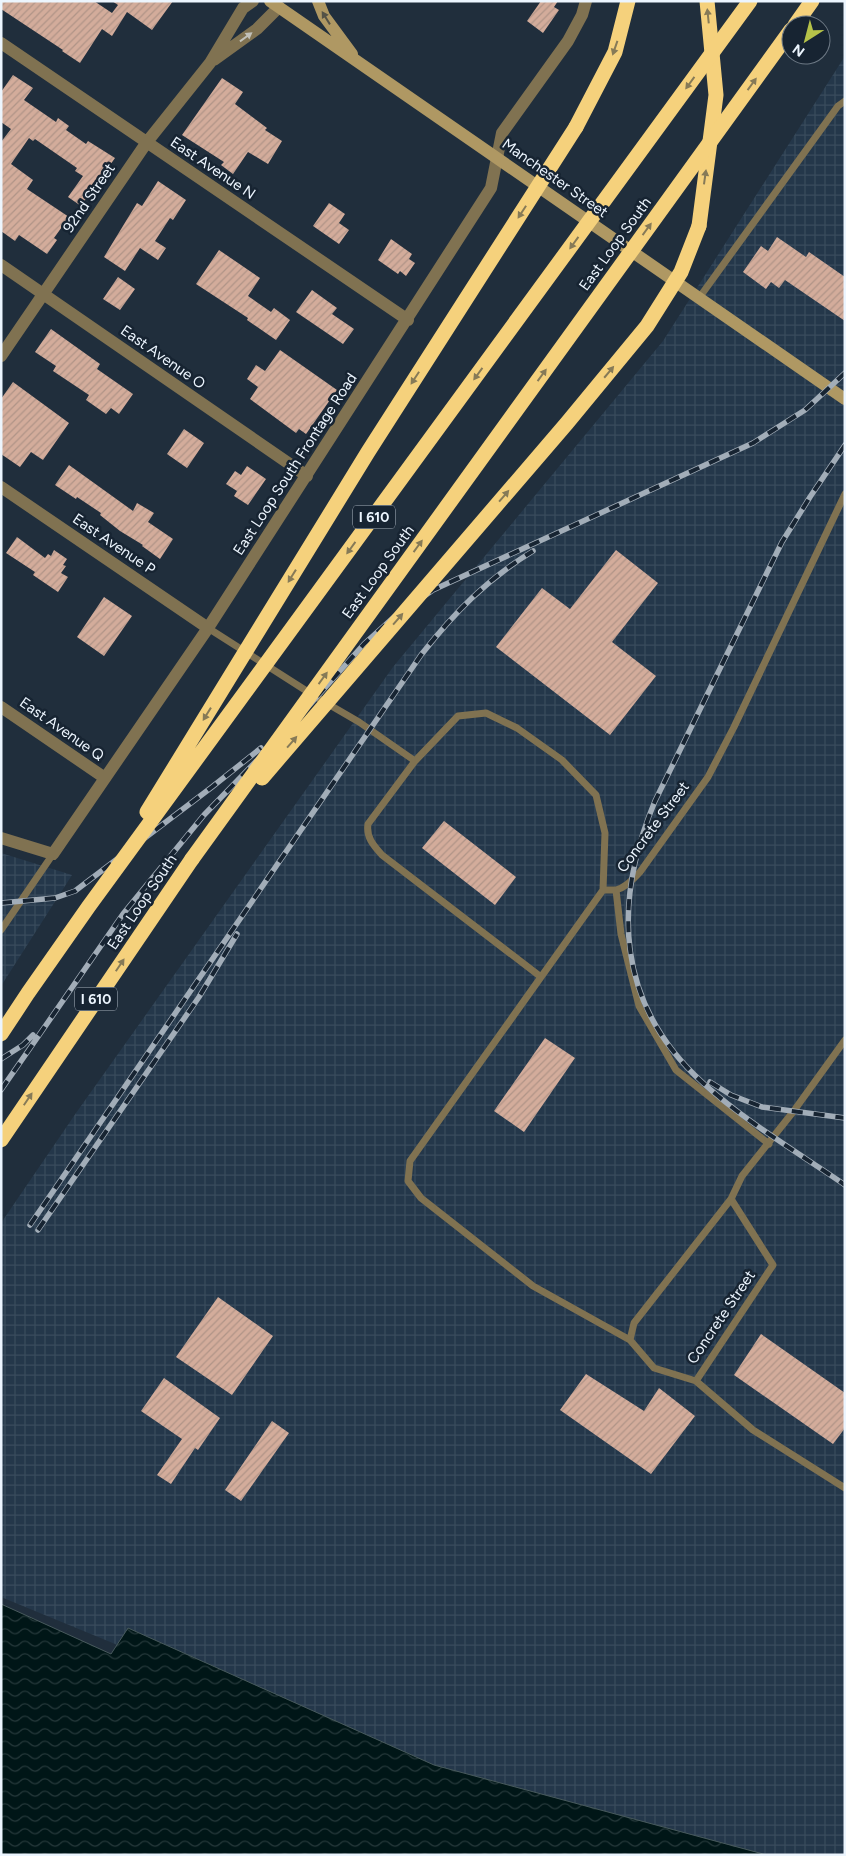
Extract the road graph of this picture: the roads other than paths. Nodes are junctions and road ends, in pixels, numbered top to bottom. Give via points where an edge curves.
1 (253, 1) edge
2 (318, 1) edge
3 (586, 1) edge
4 (628, 1) edge
5 (707, 1) edge
6 (750, 1) edge
7 (812, 1) edge
8 (278, 3) edge
9 (802, 15) edge
10 (1, 43) edge
11 (781, 44) edge
12 (358, 62) junction
13 (210, 63) junction
14 (845, 101) edge
15 (146, 142) junction
16 (498, 158) junction
17 (1, 265) edge
18 (44, 294) junction
19 (698, 298) junction
20 (408, 320) junction
21 (1, 356) edge
22 (845, 399) edge
23 (307, 476) junction
24 (1, 487) edge
25 (845, 494) edge
26 (208, 628) junction
27 (1, 707) edge
28 (415, 761) junction
29 (105, 778) junction
30 (1, 838) edge
31 (53, 854) junction
32 (192, 859) junction
33 (603, 890) junction
34 (616, 890) junction
35 (89, 906) junction
36 (1, 930) edge
37 (541, 977) junction
38 (1, 1034) edge
39 (845, 1040) edge
40 (1, 1140) edge
41 (769, 1144) junction
42 (731, 1199) junction
43 (630, 1340) junction
44 (696, 1381) junction
45 (845, 1488) edge

1 - 13 street, 92nd Street via 243,8
12 -> 2 street via 324,16
3 - 16 street, East Loop South Frontage Road via 568,41 502,133
4 -> 35 highway, bridge via 615,52 576,127 368,452
32 -> 5 highway, bridge via 647,326 681,272 699,226 716,95
6 -> 35 highway, I 610, bridge
7 - 9 highway
8 - 12 street, Manchester Street
13 -> 8 street, 92nd Street via 257,29
10 - 15 street, East Avenue N
32 -> 11 highway, East Loop South / I 610, bridge
12 - 16 street, Manchester Street
13 - 15 street, 92nd Street
14 - 19 lane via 838,106
15 - 18 street, 92nd Street
15 - 20 street, East Avenue N
16 - 19 street, Manchester Street
16 - 20 street, East Loop South Frontage Road via 492,188
17 - 18 street, East Avenue O
18 - 21 street, 92nd Street
18 - 23 street, East Avenue O
19 - 22 street, Manchester Street
20 - 23 street, East Loop South Frontage Road
23 - 26 street, East Loop South Frontage Road
24 - 26 street, East Avenue P
25 - 34 lane, Concrete Street via 708,777 640,872 630,883
26 - 28 lane via 359,722
26 - 29 street, East Loop South Frontage Road
27 - 29 street, East Avenue Q
28 - 33 lane via 458,716 486,713 517,728 562,760 596,795 604,833
28 - 37 lane via 368,824 371,844
29 - 31 street, East Loop South Frontage Road
30 - 31 street
31 - 36 lane, East Loop South Frontage Road
40 -> 32 highway, East Loop South / I 610
33 - 34 lane
33 - 37 lane
34 - 41 lane, Concrete Street via 621,934 639,1006 676,1070
35 - 38 highway, I 610, bridge
37 - 43 lane via 410,1161 408,1181 421,1198 533,1286
39 - 41 lane
41 - 42 lane via 742,1176
42 - 43 lane via 634,1323
42 - 44 lane, Concrete Street via 773,1265
43 - 44 lane via 654,1368
44 - 45 lane via 753,1430

